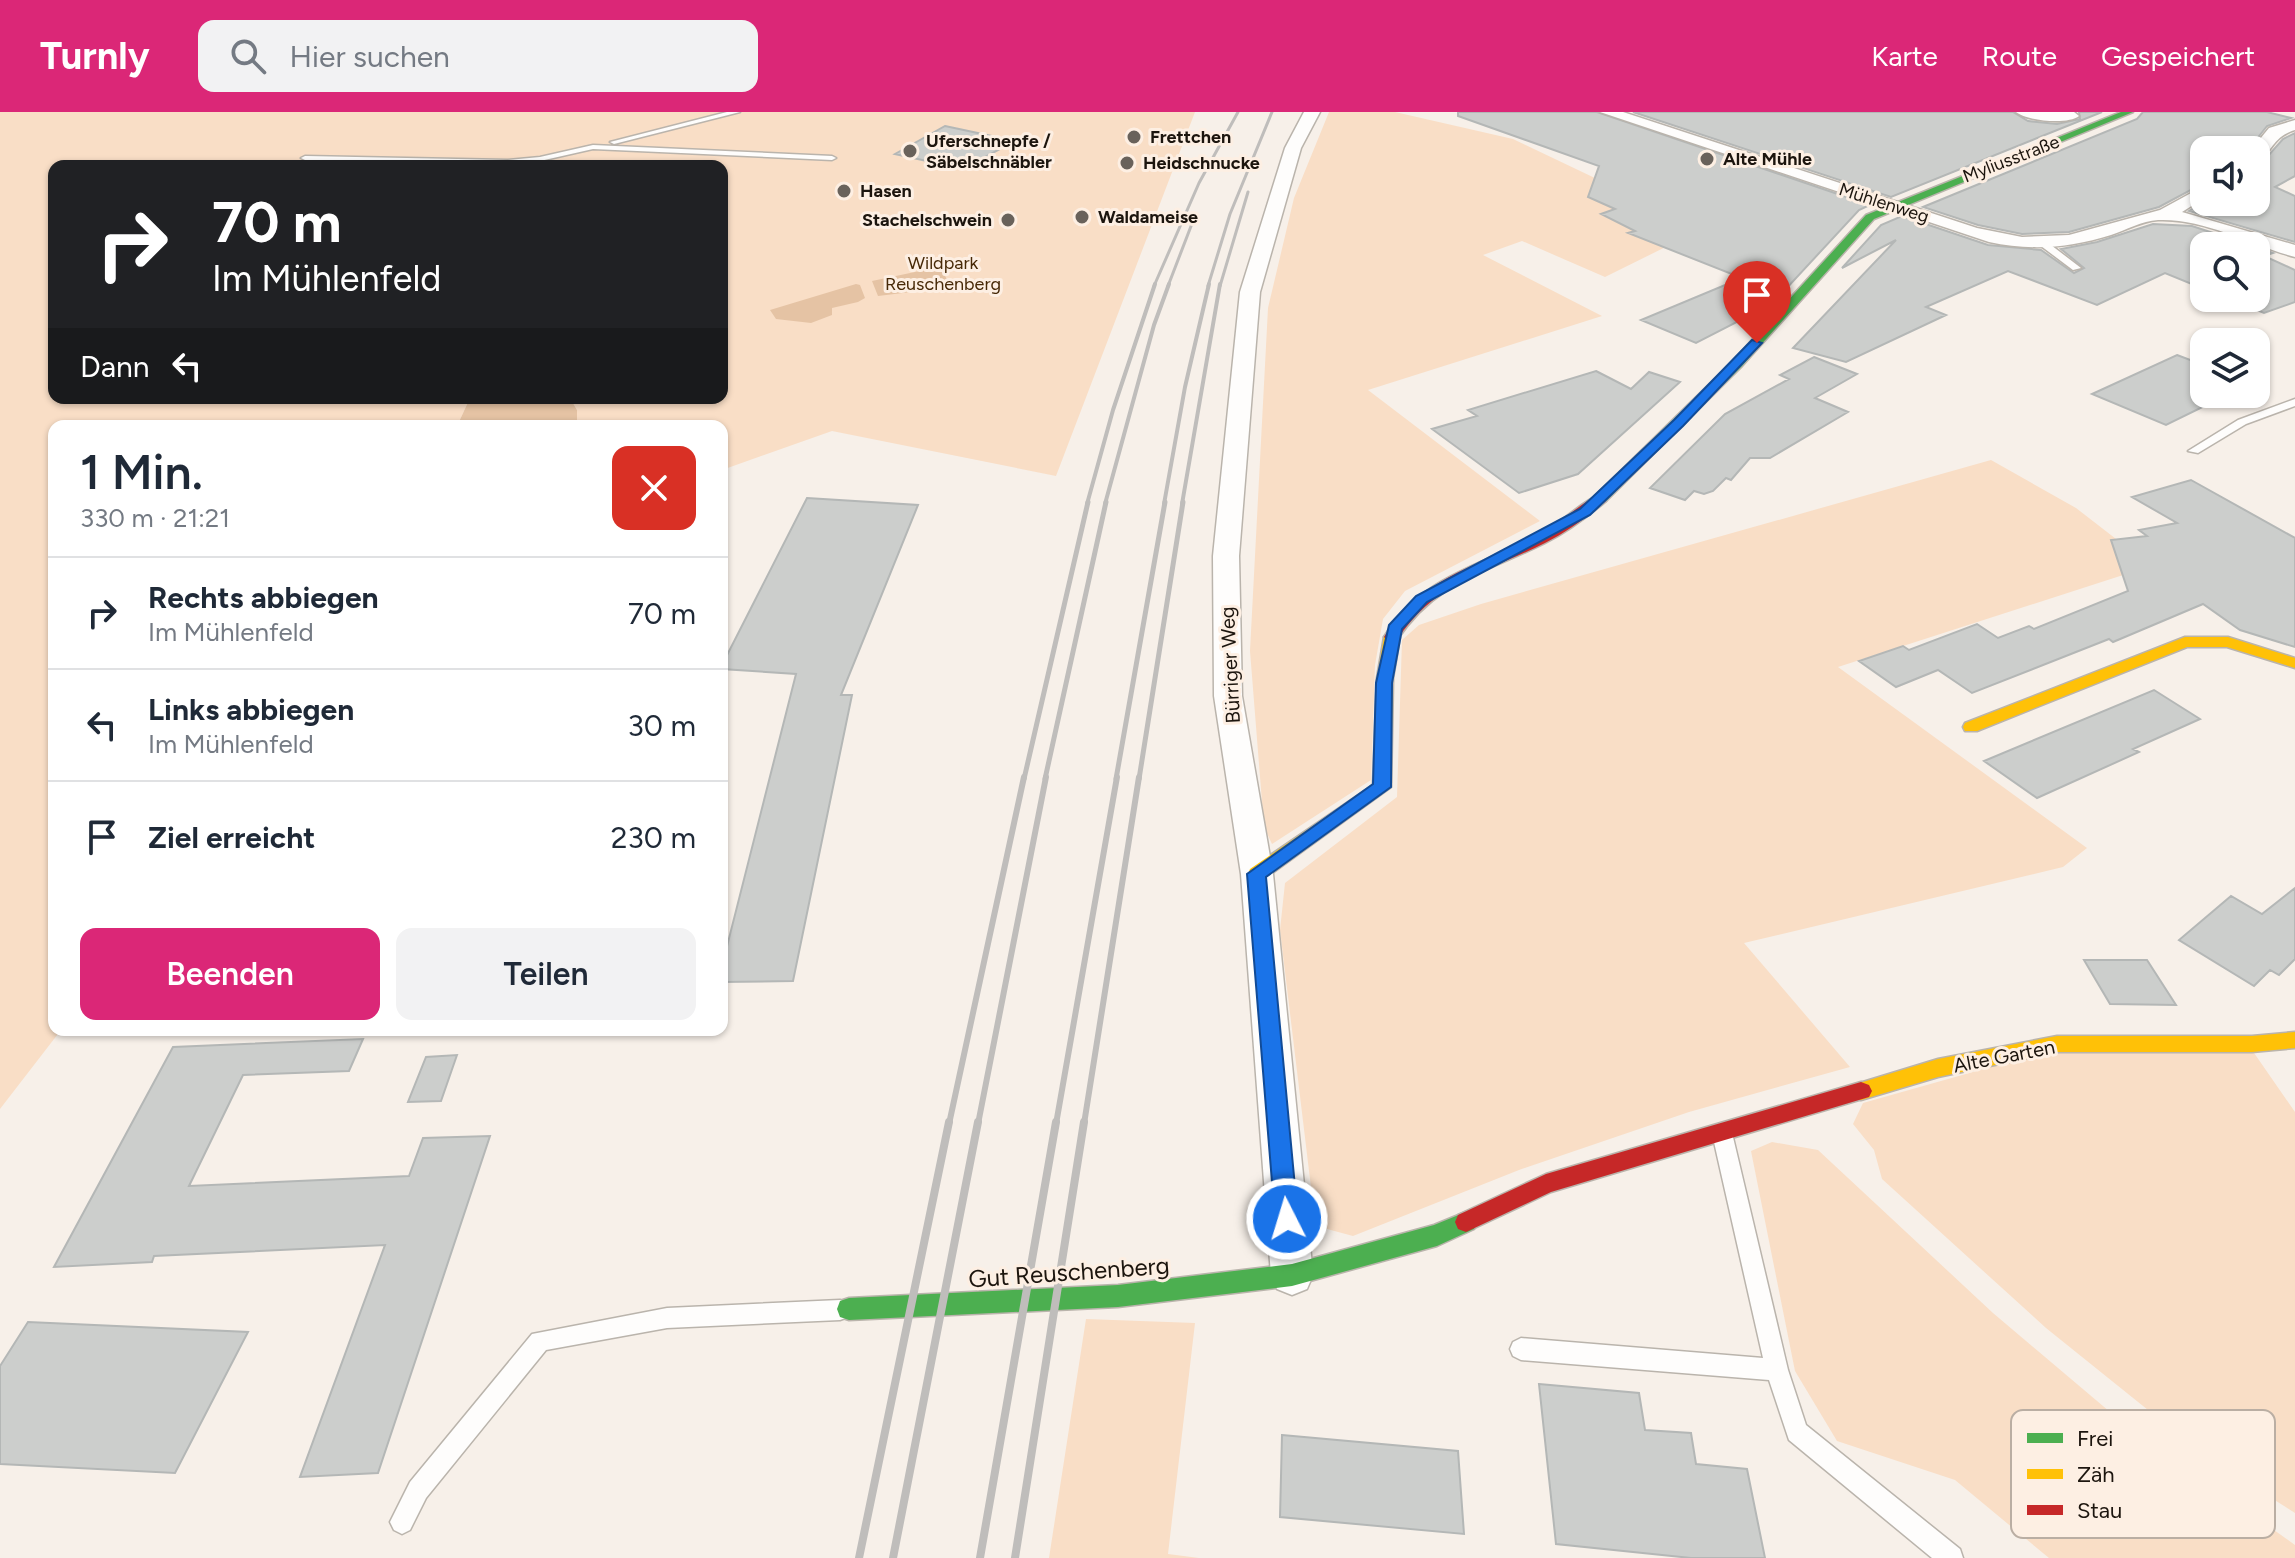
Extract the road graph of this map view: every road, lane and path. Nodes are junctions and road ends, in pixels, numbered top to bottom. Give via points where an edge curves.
1 (736, 112) edge
2 (1312, 112) edge
3 (1608, 112) edge
4 (2024, 112) edge
5 (2129, 112) edge
6 (2074, 120) edge
7 (2295, 125) edge
8 (2270, 137) edge
9 (593, 147) junction
10 (305, 158) dead end
11 (832, 158) dead end
12 (406, 160) edge
13 (519, 160) edge
14 (2190, 199) edge
15 (1892, 206) junction
16 (2164, 215) junction
17 (2044, 244) junction
18 (2295, 251) edge
19 (2076, 268) dead end
20 (2295, 402) edge
21 (2194, 451) dead end
22 (2295, 663) edge
23 (1971, 727) dead end
24 (1257, 874) junction
25 (2295, 1040) edge
26 (1722, 1132) junction
27 (1292, 1275) junction
28 (849, 1309) joint
29 (1521, 1349) dead end
30 (1777, 1370) junction
31 (402, 1522) dead end
32 (1951, 1558) edge

1 - 9 lane
2 - 24 street, Bürriger Weg via 1293,148 1250,292 1226,556 1228,696
3 - 15 street, Mühlenweg
4 - 6 street
5 - 6 street, Myliusstraße
6 - 15 street, Myliusstraße
7 - 8 street
9 - 11 lane
9 - 13 lane
10 - 12 lane
14 - 16 street
15 - 17 street, Mühlenweg via 1990,238
15 - 24 street, Myliusstraße via 1842,242 1757,343 1585,512 1422,599 1395,628 1384,683 1382,787
16 - 17 street, Mühlenweg
16 - 18 street
17 - 19 lane
20 - 21 lane via 2219,433
22 - 23 street via 2245,645 2185,642
24 - 27 street, Bürriger Weg
25 - 26 street, Alte Garten via 2057,1044 1938,1068
26 - 27 street, Alte Garten via 1546,1184 1437,1235
26 - 30 lane
27 - 28 street, Gut Reuschenberg via 1118,1296
28 - 31 lane via 667,1318 540,1341 418,1490
29 - 30 lane
30 - 32 lane via 1797,1432

